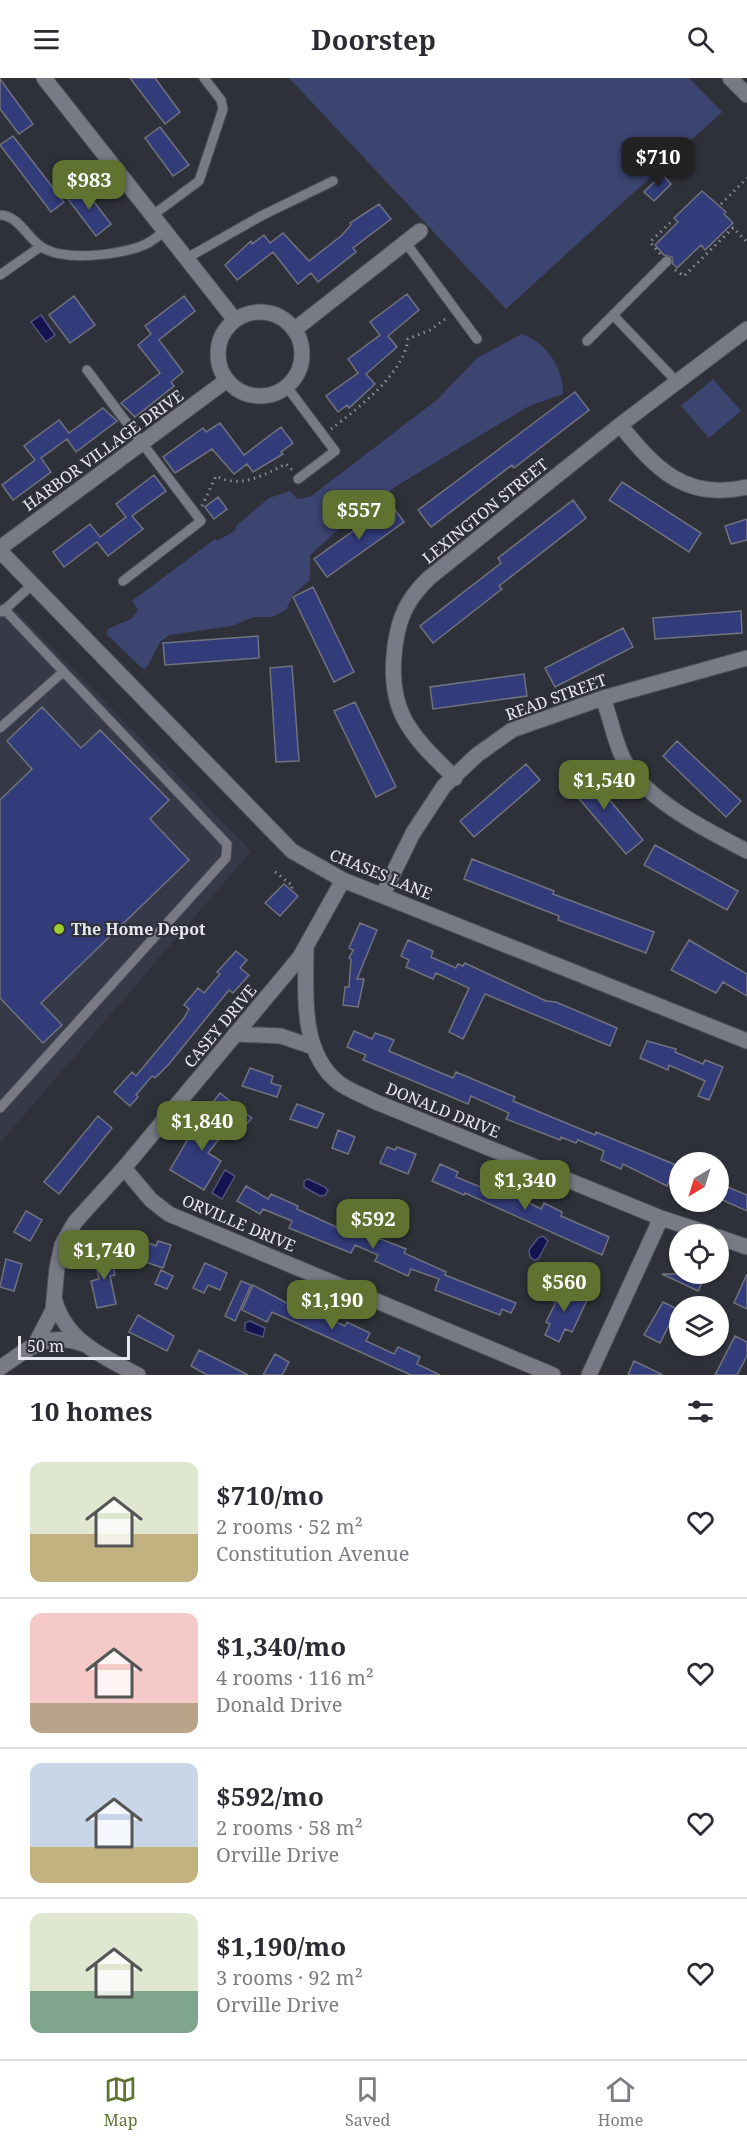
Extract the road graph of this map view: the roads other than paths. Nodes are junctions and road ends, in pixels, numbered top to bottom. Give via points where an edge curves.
1 (44, 78) edge
2 (204, 78) edge
3 (730, 78) edge
4 (747, 95) edge
5 (333, 181) dead end
6 (0, 215) edge
7 (153, 215) junction
8 (165, 231) junction
9 (420, 231) dead end
10 (406, 243) junction
11 (40, 247) junction
12 (187, 258) junction
13 (667, 261) road end
14 (0, 275) edge
15 (613, 315) junction
16 (235, 320) junction
17 (747, 329) edge
18 (294, 330) junction
19 (477, 339) dead end
20 (587, 341) dead end
21 (87, 370) dead end
22 (227, 380) junction
23 (677, 382) junction
24 (287, 387) junction
25 (620, 425) junction
26 (143, 444) junction
27 (298, 478) road end
28 (747, 487) edge
29 (0, 549) edge
30 (123, 581) dead end
31 (33, 584) junction
32 (2, 611) edge
33 (747, 658) edge
34 (63, 672) junction
35 (603, 698) junction
36 (0, 728) edge
37 (455, 778) junction
38 (747, 851) edge
39 (343, 880) junction
40 (383, 894) junction
41 (306, 946) junction
42 (235, 1034) junction
43 (747, 1041) edge
44 (313, 1047) junction
45 (0, 1108) edge
46 (124, 1168) junction
47 (661, 1218) junction
48 (679, 1224) edge
49 (729, 1241) edge
50 (747, 1247) edge
51 (54, 1299) junction
52 (36, 1342) junction
53 (86, 1345) junction
54 (0, 1368) edge
55 (138, 1375) edge
56 (553, 1375) edge
57 (589, 1375) edge

1 - 7 street
2 - 7 lane via 223,109 203,173 195,185
3 - 4 street
5 - 12 lane
6 - 11 lane via 13,219
7 - 8 street
8 - 11 lane via 147,244 107,254 68,254
8 - 12 street
9 - 10 street
10 - 18 street
10 - 19 lane
11 - 14 lane
12 - 16 street
13 - 15 lane
15 - 20 lane
15 - 23 lane
16 - 18 street via 256,312 267,313 278,316
16 - 22 street via 219,343 218,362
17 - 23 street, LEXINGTON STREET
18 - 24 street via 302,360
21 - 26 lane
22 - 24 street via 250,395 270,395
22 - 26 street, HARBOR VILLAGE DRIVE
23 - 25 street, LEXINGTON STREET
24 - 27 lane via 335,451
25 - 28 street via 648,459 668,475 712,490
25 - 37 street, LEXINGTON STREET via 429,578 399,617 392,668 393,690 401,716 419,743
26 - 29 street, HARBOR VILLAGE DRIVE
26 - 30 lane via 201,520
29 - 31 street, CHASES LANE
31 - 32 lane
31 - 39 street, CHASES LANE via 292,852
32 - 34 lane
33 - 35 street, READ STREET
34 - 36 lane
34 - 45 lane via 226,844 226,858
35 - 37 street, READ STREET via 512,730 477,755
35 - 38 street via 622,757 642,783 706,830
37 - 40 street, READ STREET via 444,786 413,833
39 - 40 street, CHASES LANE
39 - 41 street, CASEY DRIVE
40 - 43 street, CHASES LANE
41 - 42 street, CASEY DRIVE
41 - 44 street, DONALD DRIVE via 306,993
42 - 44 street via 282,1036
42 - 46 street, CASEY DRIVE
44 - 47 street, DONALD DRIVE via 325,1069 356,1093
46 - 51 street, CASEY DRIVE via 75,1222 63,1245
46 - 56 street, ORVILLE DRIVE via 169,1214
47 - 48 street, DONALD DRIVE
47 - 57 street
49 - 50 street
51 - 52 street, CASEY DRIVE via 53,1310
51 - 53 street via 60,1318
52 - 53 street, CASEY DRIVE via 67,1338
52 - 54 street, CASEY DRIVE
53 - 55 street

